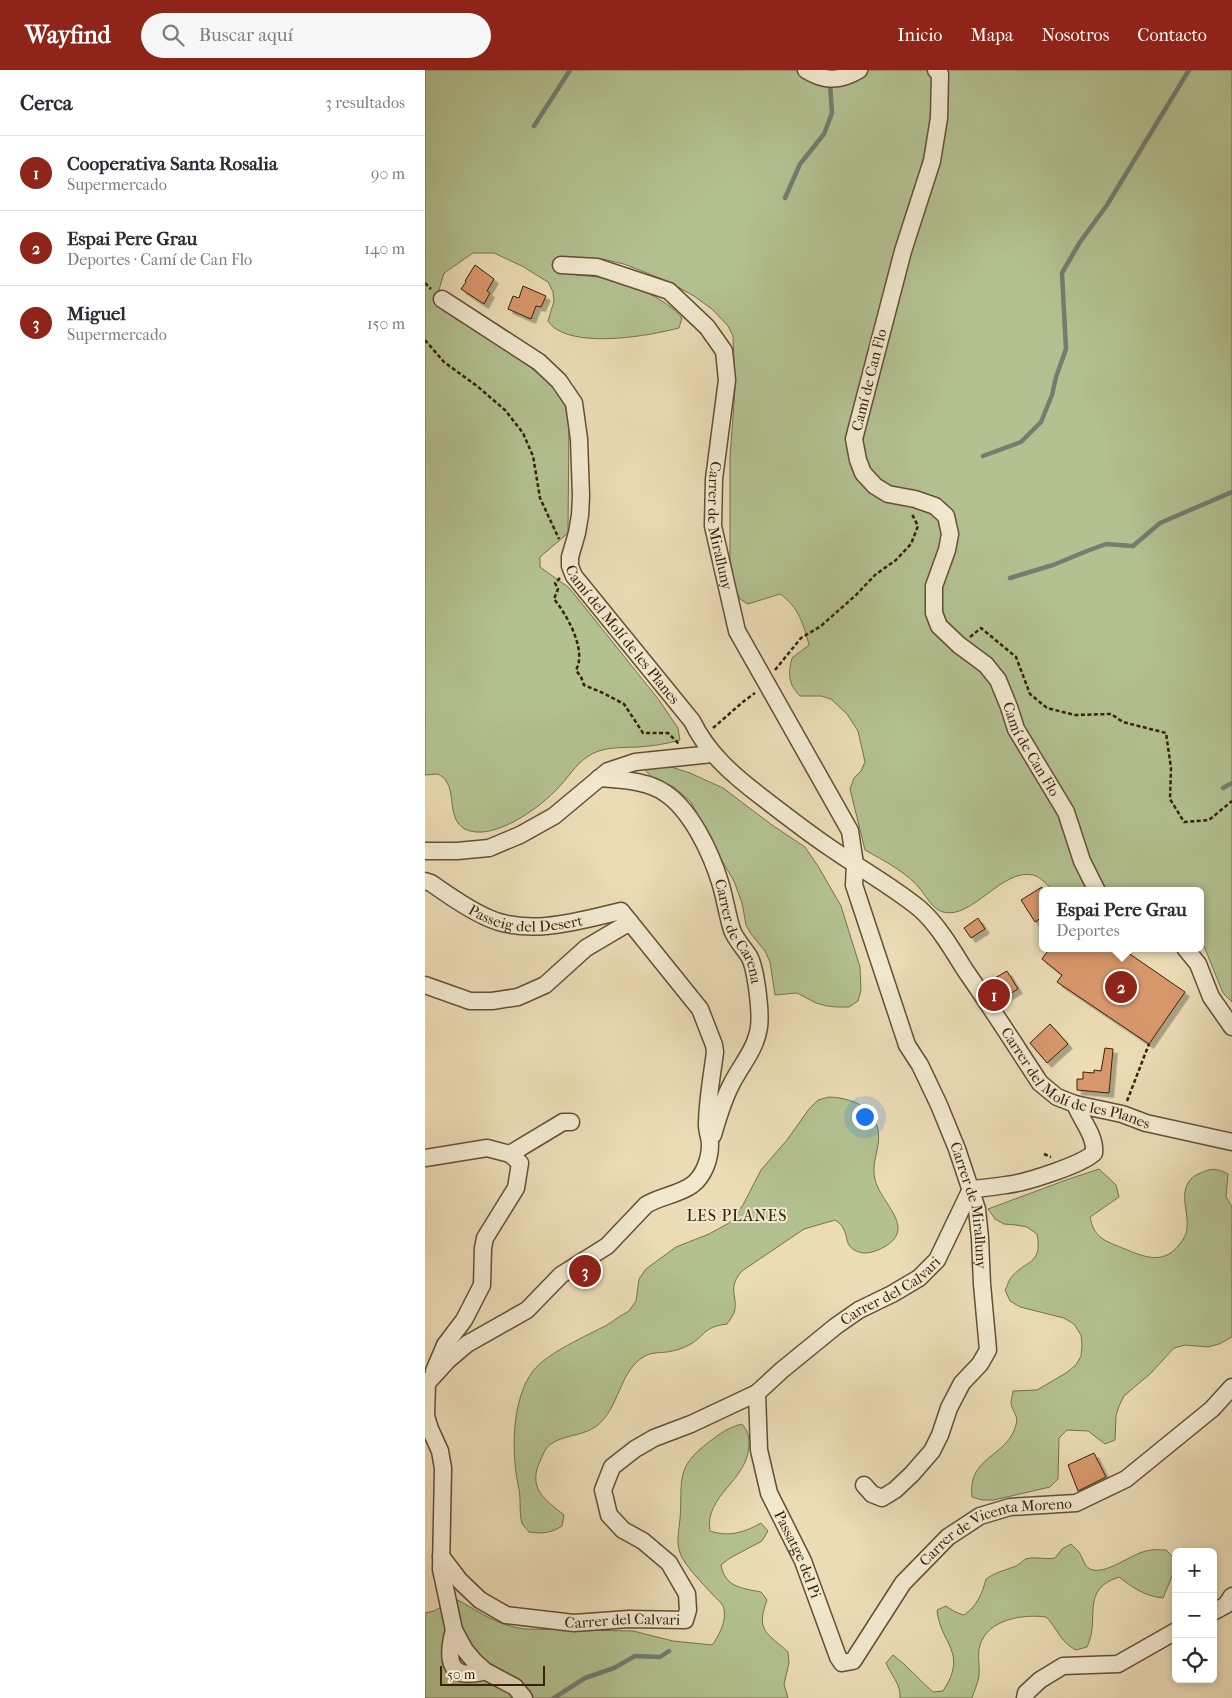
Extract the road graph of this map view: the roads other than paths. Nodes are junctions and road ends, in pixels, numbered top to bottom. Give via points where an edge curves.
1 (806, 70) edge
2 (859, 70) edge
3 (936, 70) edge
4 (561, 265) dead end
5 (442, 299) dead end
6 (712, 754) junction
7 (599, 778) junction
8 (425, 851) edge
9 (855, 868) junction
10 (425, 882) edge
11 (1095, 887) edge
12 (630, 922) junction
13 (1188, 952) edge
14 (425, 985) edge
15 (1232, 1027) edge
16 (1075, 1104) junction
17 (571, 1122) dead end
18 (1232, 1142) edge
19 (710, 1144) junction
20 (510, 1154) junction
21 (425, 1158) edge
22 (971, 1189) junction
23 (432, 1376) junction
24 (1232, 1387) edge
25 (757, 1394) junction
26 (864, 1484) dead end
27 (441, 1556) junction
28 (1232, 1596) edge
29 (1217, 1610) edge
30 (1172, 1633) edge
31 (838, 1657) joint
32 (524, 1698) edge
33 (1025, 1698) edge

1 - 2 street via 818,77 836,79
3 - 11 street, Camí de Can Flo via 940,74 939,118 932,161 903,251 854,439 858,460 863,473 875,486 888,494 935,506 947,516 950,534 934,586 933,613 939,626 998,680 1016,729 1066,812 1082,861
4 - 9 street, Carrer de Miralluny via 597,267 669,291 707,327 724,351 727,380 714,479 713,526 737,631 850,831
5 - 6 street, Camí del Molí de les Planes via 539,362 559,381 574,403 581,496 570,566 574,576 691,722
6 - 7 street via 635,762 608,771
6 - 9 street, Camí del Molí de les Planes via 739,780
7 - 8 street via 554,816 520,835 489,848
7 - 19 street, Carrer de Carena via 638,782 657,788 682,809 710,857 720,881 733,933 753,964 759,1012 757,1035 726,1095
9 - 16 street, Carrer del Molí de les Planes via 921,910 959,960 1040,1084 1057,1097
9 - 22 street, Carrer de Miralluny via 854,885 907,1045 939,1105
10 - 12 street, Passeig del Desert via 487,918 522,927 570,923 621,911
12 - 14 street via 586,948 545,985 518,997 470,1001
12 - 19 street via 699,1009 714,1045 707,1126
13 - 15 street via 1198,964 1211,997
16 - 18 street, Carrer del Molí de les Planes
16 - 22 street via 1093,1138 1094,1153 1089,1158 1008,1185
17 - 20 street via 563,1122
19 - 23 street via 707,1166 692,1184 646,1204 607,1246 561,1275 527,1310 467,1344
20 - 21 street via 487,1148
20 - 23 street via 520,1163 517,1188 485,1238 482,1285 464,1320 445,1345
22 - 25 street, Carrer del Calvari via 937,1260 919,1278 836,1326
22 - 26 street, Carrer de Miralluny via 980,1238 987,1350 980,1364 962,1383 932,1451 912,1474 882,1498 872,1494
23 - 27 street via 427,1383 426,1416 443,1468
24 - 31 street, Carrer de Vicenta Moreno via 1211,1409 1125,1479 1075,1503 1011,1507 980,1516 948,1537 903,1583 853,1661 842,1663
25 - 27 street, Carrer del Calvari via 635,1449 612,1467 603,1490 609,1515 623,1530 669,1563 676,1574 687,1594 685,1620 629,1619 574,1623 506,1615 480,1600
25 - 31 street, Passatge del Pi via 759,1450 769,1493 803,1562
27 - 32 street via 454,1630 465,1650 485,1671 515,1687
28 - 29 street via 1226,1605
30 - 33 street via 1118,1664 1063,1666 1040,1680 1025,1693

